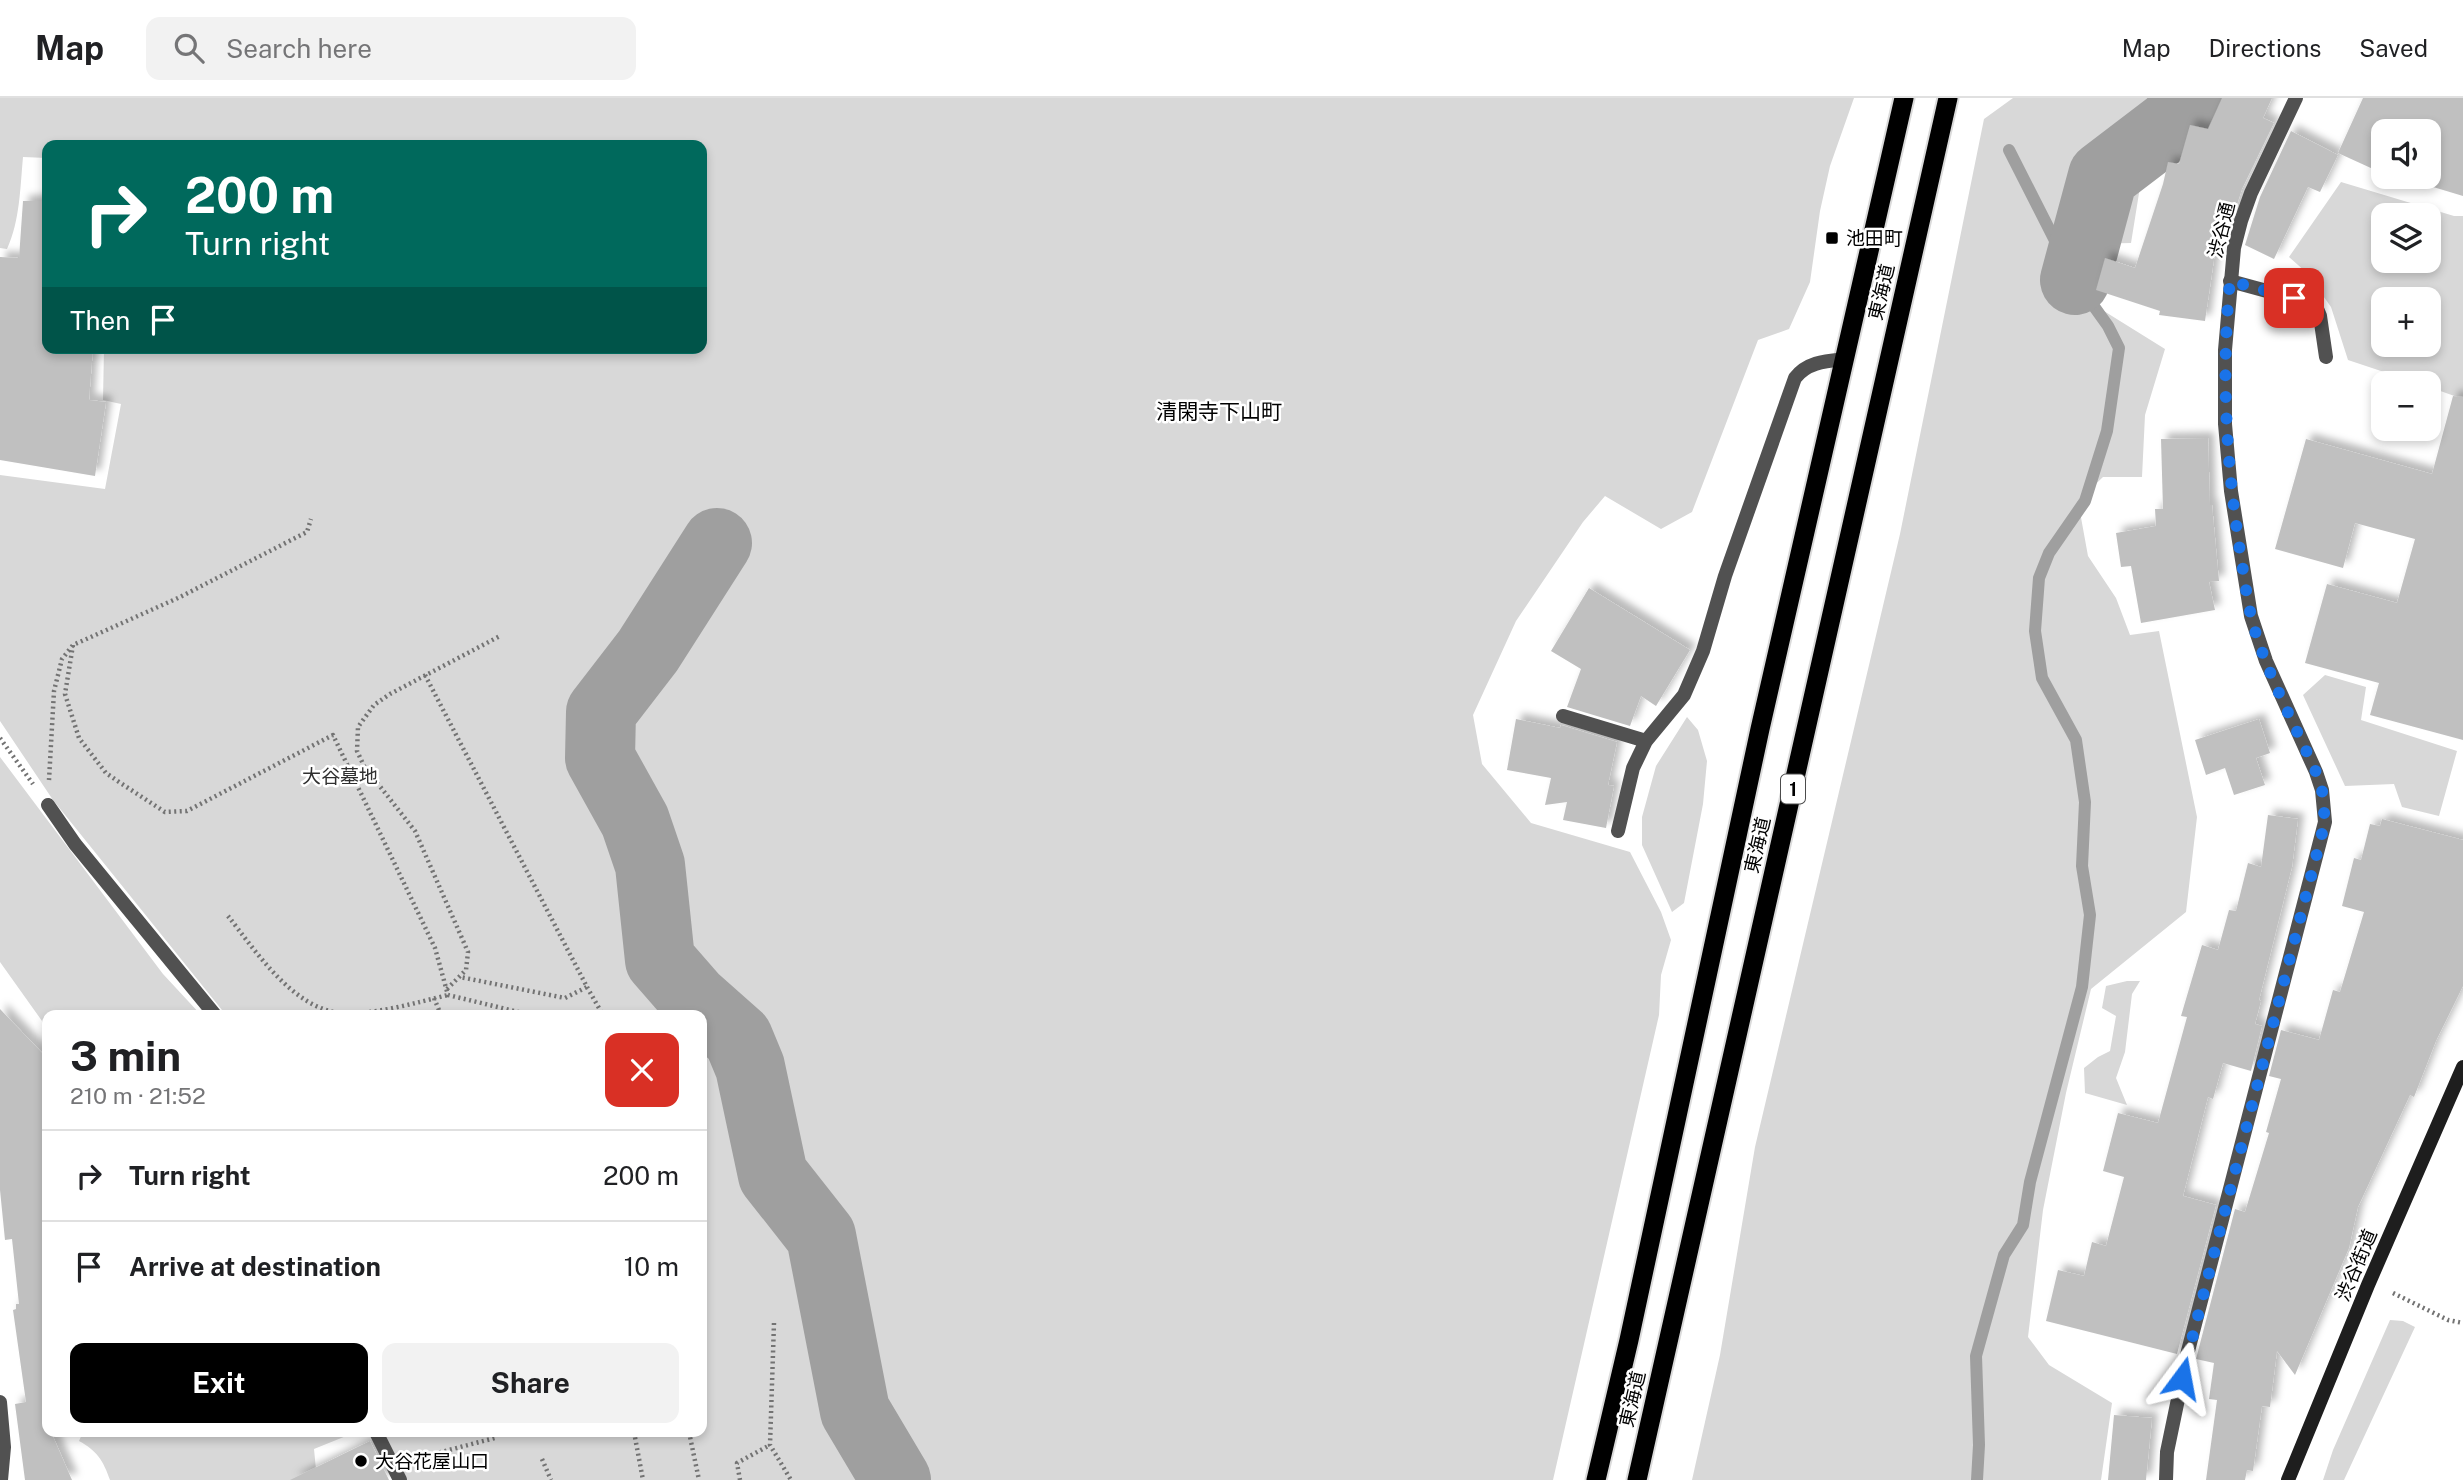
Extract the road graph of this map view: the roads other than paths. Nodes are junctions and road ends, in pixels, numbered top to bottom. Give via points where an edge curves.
1 (1903, 98) edge
2 (1948, 98) edge
3 (2296, 98) edge
4 (2230, 281) junction
5 (2326, 357) dead end
6 (1845, 359) junction
7 (1563, 716) dead end
8 (1646, 741) junction
9 (48, 805) road end
10 (1618, 831) dead end
11 (211, 1010) edge
12 (2463, 1067) edge
13 (0, 1402) edge
14 (379, 1437) edge
15 (398, 1474) edge
16 (1, 1480) edge
17 (1596, 1480) edge
18 (1637, 1480) edge
19 (2166, 1480) edge
20 (2288, 1480) edge

1 - 6 highway, 東海道
2 - 18 highway, 東海道 / 1
3 - 4 street, 渋谷通 via 2244,212
4 - 5 street via 2315,304
4 - 19 street, 渋谷通 via 2225,424 2251,616 2316,772 2325,822 2188,1351 2169,1440
6 - 8 street via 1811,365 1795,378 1703,651 1684,695
6 - 17 highway, 東海道
7 - 8 street
8 - 10 street via 1633,768
9 - 11 street
12 - 20 main road, 渋谷街道
13 - 16 street
14 - 15 street

